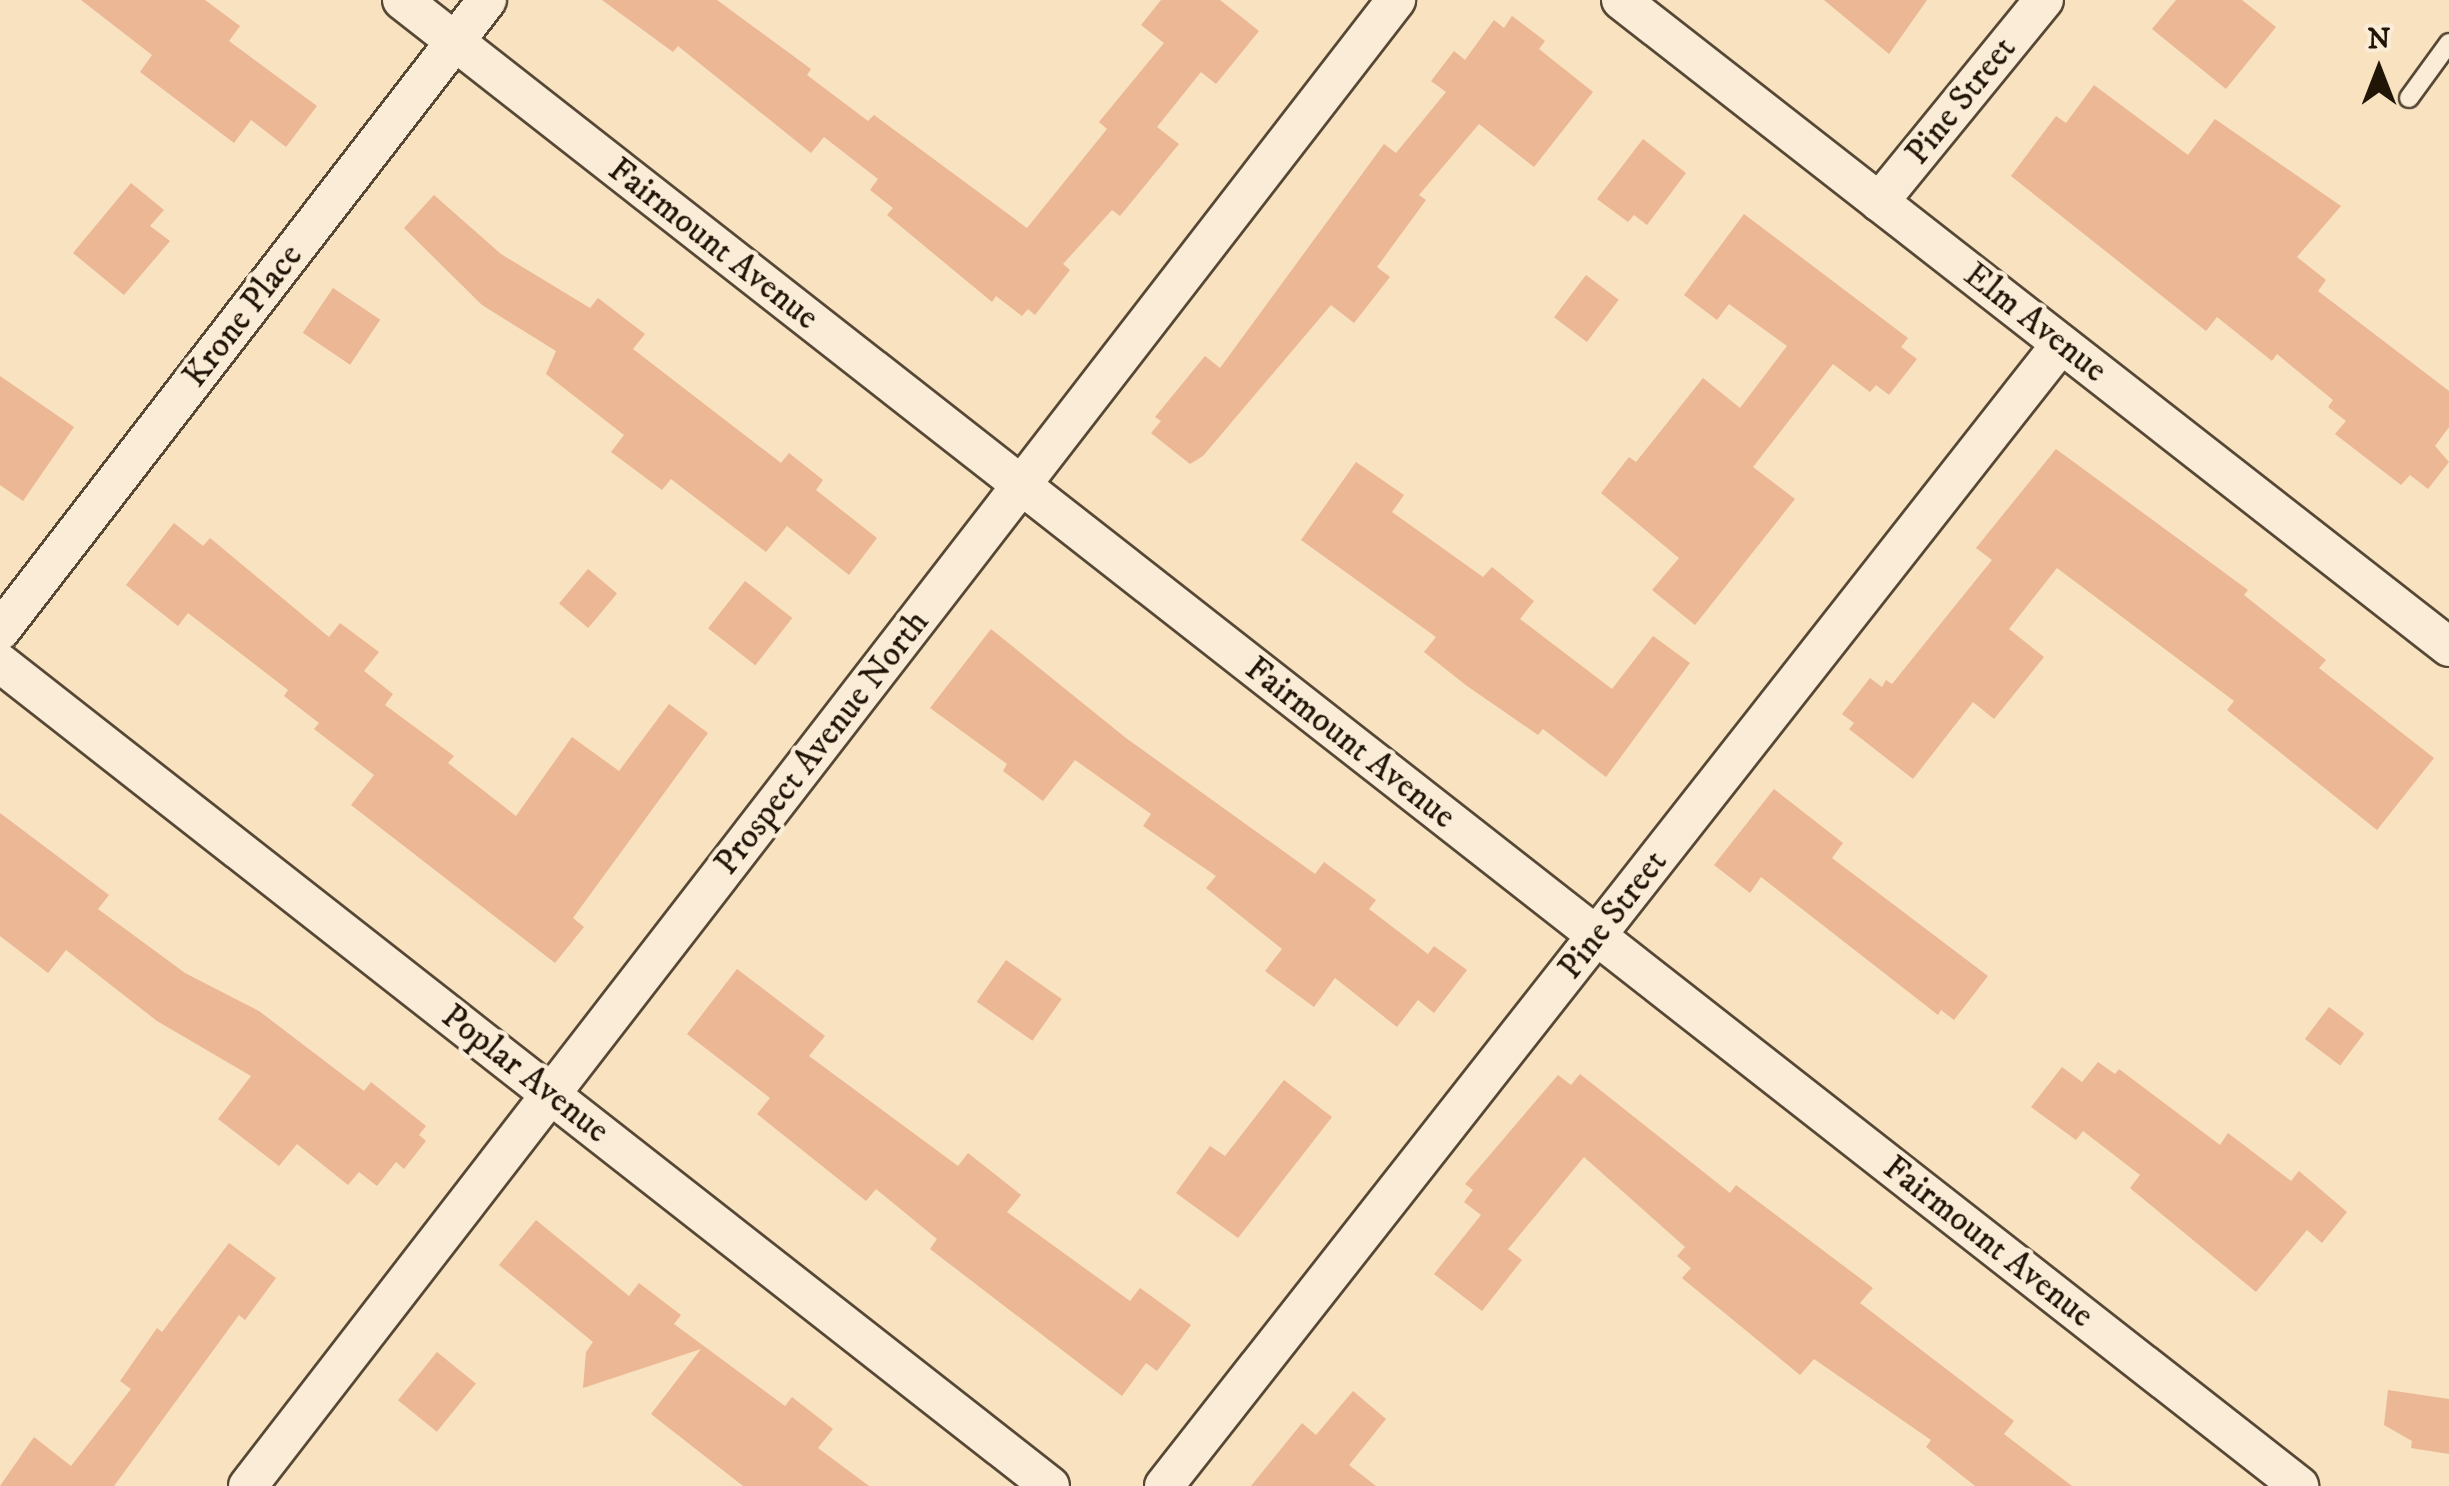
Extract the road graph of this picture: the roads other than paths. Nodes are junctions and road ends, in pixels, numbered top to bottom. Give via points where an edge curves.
1 (402, 0) edge
2 (487, 0) edge
3 (1396, 0) edge
4 (1620, 0) edge
5 (2044, 0) edge
6 (455, 42) junction
7 (2449, 43) edge
8 (2408, 98) dead end
9 (1879, 202) junction
10 (2061, 344) junction
11 (1021, 485) junction
12 (0, 632) edge
13 (2449, 647) edge
14 (0, 662) edge
15 (1596, 936) junction
16 (551, 1094) junction
17 (248, 1486) edge
18 (1050, 1486) edge
19 (1164, 1486) edge
20 (2299, 1486) edge

1 - 6 street, Fairmount Avenue
2 - 6 street, Krone Place
3 - 11 street, Prospect Avenue North
4 - 9 street, Elm Avenue
5 - 9 street, Pine Street
6 - 11 street, Fairmount Avenue
6 - 12 street, Krone Place
7 - 8 lane
9 - 10 street, Elm Avenue
10 - 13 street, Elm Avenue
10 - 15 street, Pine Street
11 - 15 street, Fairmount Avenue
11 - 16 street, Prospect Avenue North
14 - 16 street, Poplar Avenue
15 - 19 street, Pine Street
15 - 20 street, Fairmount Avenue
16 - 17 street, Prospect Avenue North
16 - 18 street, Poplar Avenue

